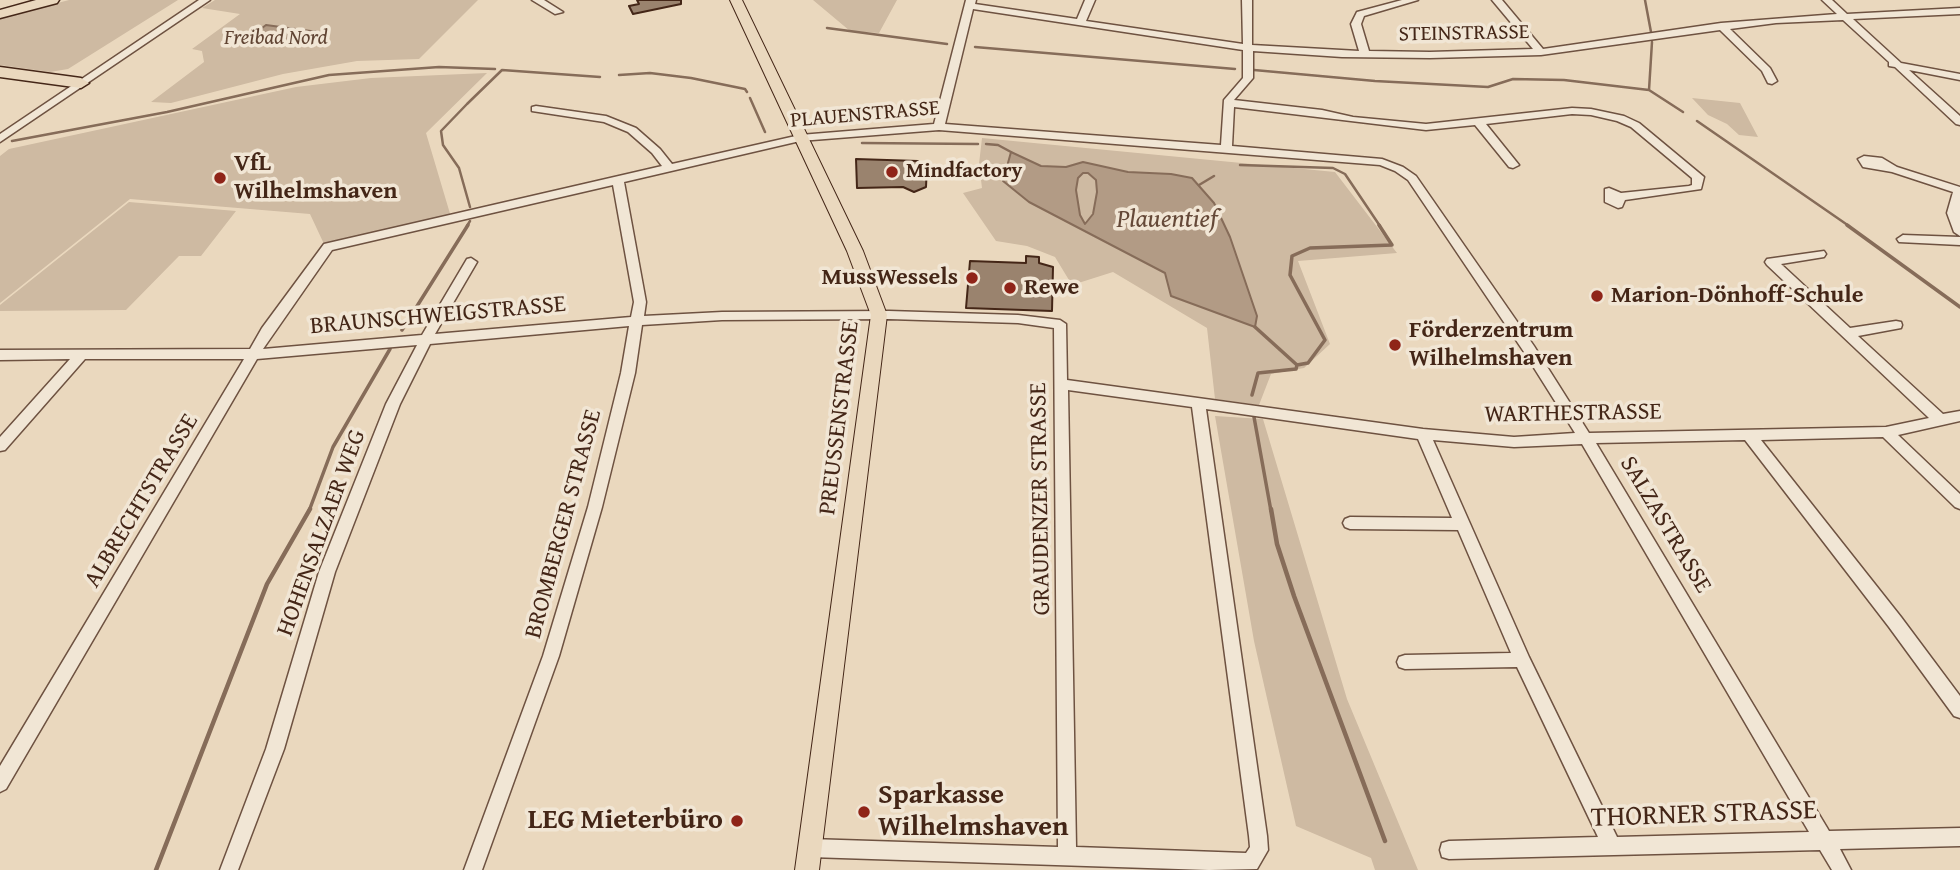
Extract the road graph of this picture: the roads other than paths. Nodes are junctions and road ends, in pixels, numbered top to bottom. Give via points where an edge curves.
1 (16, 0) edge
2 (28, 0) edge
3 (52, 0) edge
4 (190, 0) edge
5 (205, 0) edge
6 (537, 0) edge
7 (736, 0) edge
8 (1090, 0) edge
9 (1247, 0) edge
10 (1413, 0) edge
11 (1497, 0) edge
12 (1827, 0) edge
13 (970, 3) edge
14 (0, 7) edge
15 (1960, 11) edge
16 (558, 12) dead end
17 (0, 14) edge
18 (1844, 17) junction
19 (1080, 23) junction
20 (1721, 26) junction
21 (1248, 48) junction
22 (1541, 52) junction
23 (1365, 54) junction
24 (1894, 64) junction
25 (0, 72) edge
26 (1960, 77) edge
27 (1772, 81) dead end
28 (76, 82) junction
29 (1230, 104) junction
30 (536, 109) dead end
31 (1478, 121) junction
32 (1960, 122) edge
33 (939, 127) junction
34 (800, 138) junction
35 (0, 139) edge
36 (1226, 148) junction
37 (1513, 165) dead end
38 (668, 167) junction
39 (1893, 170) dead end
40 (1412, 178) joint
41 (618, 180) junction
42 (1960, 191) edge
43 (1619, 197) dead end
44 (1960, 232) edge
45 (1903, 239) dead end
46 (1960, 241) edge
47 (328, 247) joint
48 (1820, 254) dead end
49 (471, 262) dead end
50 (879, 315) junction
51 (638, 323) junction
52 (1896, 325) dead end
53 (1847, 332) junction
54 (426, 340) junction
55 (83, 353) junction
56 (255, 354) junction
57 (0, 355) edge
58 (1063, 384) junction
59 (1198, 403) junction
60 (1960, 415) edge
61 (1939, 419) junction
62 (1886, 432) junction
63 (1423, 434) junction
64 (1748, 434) junction
65 (1586, 438) junction
66 (0, 446) edge
67 (1960, 503) edge
68 (1350, 523) dead end
69 (1461, 524) junction
70 (1522, 660) junction
71 (1405, 662) dead end
72 (1960, 710) edge
73 (0, 783) edge
74 (1960, 837) edge
75 (1823, 839) junction
76 (1612, 846) junction
77 (810, 848) junction
78 (1450, 850) dead end
79 (1068, 855) junction
80 (229, 870) edge
81 (473, 870) edge
82 (807, 870) edge
83 (1842, 870) edge

1 - 14 highway
2 - 14 highway
3 - 17 highway
4 - 28 street
5 - 28 street
6 - 16 street
7 - 34 main road, PREUSSENSTRASSE
8 - 19 street
9 - 21 street
10 - 23 street via 1360,14 1356,24
11 - 22 street
12 - 18 street
13 - 19 street, STEINSTRASSE
13 - 33 street
15 - 18 street, STEINSTRASSE
18 - 20 street, STEINSTRASSE
18 - 24 street
19 - 21 street, STEINSTRASSE
20 - 22 street, STEINSTRASSE
20 - 27 street
21 - 23 street, STEINSTRASSE
21 - 29 street via 1248,78
22 - 23 street, STEINSTRASSE
24 - 26 street
24 - 32 street
25 - 28 highway
28 - 35 street
29 - 31 street via 1426,127
29 - 36 street
30 - 38 street via 606,119 632,130
31 - 37 street
31 - 43 street via 1572,111 1620,118 1698,177 1697,187 1690,189
33 - 34 street, PLAUENSTRASSE
33 - 36 street, PLAUENSTRASSE
34 - 38 street, PLAUENSTRASSE
34 - 50 main road, PREUSSENSTRASSE via 855,251
36 - 40 street, PLAUENSTRASSE via 1382,162
38 - 41 street, PLAUENSTRASSE
39 - 42 street
40 - 65 street, SALZASTRASSE
41 - 47 street, PLAUENSTRASSE
41 - 51 street, BROMBERGER STRASSE via 640,302
42 - 44 street via 1953,213
45 - 46 street
47 - 56 street, ALBRECHTSTRASSE
48 - 53 street via 1771,262
49 - 54 street, HOHENSALZAER WEG
50 - 51 street, BRAUNSCHWEIGSTRASSE via 722,316
50 - 58 street, GRAUDENZER STRASSE via 1060,324
50 - 77 main road, PREUSSENSTRASSE
51 - 54 street, BRAUNSCHWEIGSTRASSE
51 - 81 street, BROMBERGER STRASSE via 595,507 551,656
52 - 53 street
53 - 61 street
54 - 56 street, BRAUNSCHWEIGSTRASSE
54 - 80 street, HOHENSALZAER WEG via 393,404 327,572 275,749
55 - 56 street, BRAUNSCHWEIGSTRASSE
55 - 57 street, BRAUNSCHWEIGSTRASSE
55 - 66 street
56 - 73 street, ALBRECHTSTRASSE
58 - 59 street, WARTHESTRASSE
58 - 79 street, GRAUDENZER STRASSE
59 - 63 street, WARTHESTRASSE
59 - 79 street via 1259,850 1250,862
60 - 61 street, WARTHESTRASSE
61 - 62 street, WARTHESTRASSE
62 - 64 street, WARTHESTRASSE
62 - 67 street
63 - 65 street, WARTHESTRASSE via 1514,442
63 - 69 street
64 - 65 street, WARTHESTRASSE
64 - 72 street
65 - 75 street, SALZASTRASSE
68 - 69 street
69 - 70 street
70 - 71 street
70 - 76 street
74 - 75 street, THORNER STRASSE
75 - 76 street, THORNER STRASSE
75 - 83 street, SALZASTRASSE
76 - 78 street, THORNER STRASSE
77 - 79 street
77 - 82 main road, PREUSSENSTRASSE

